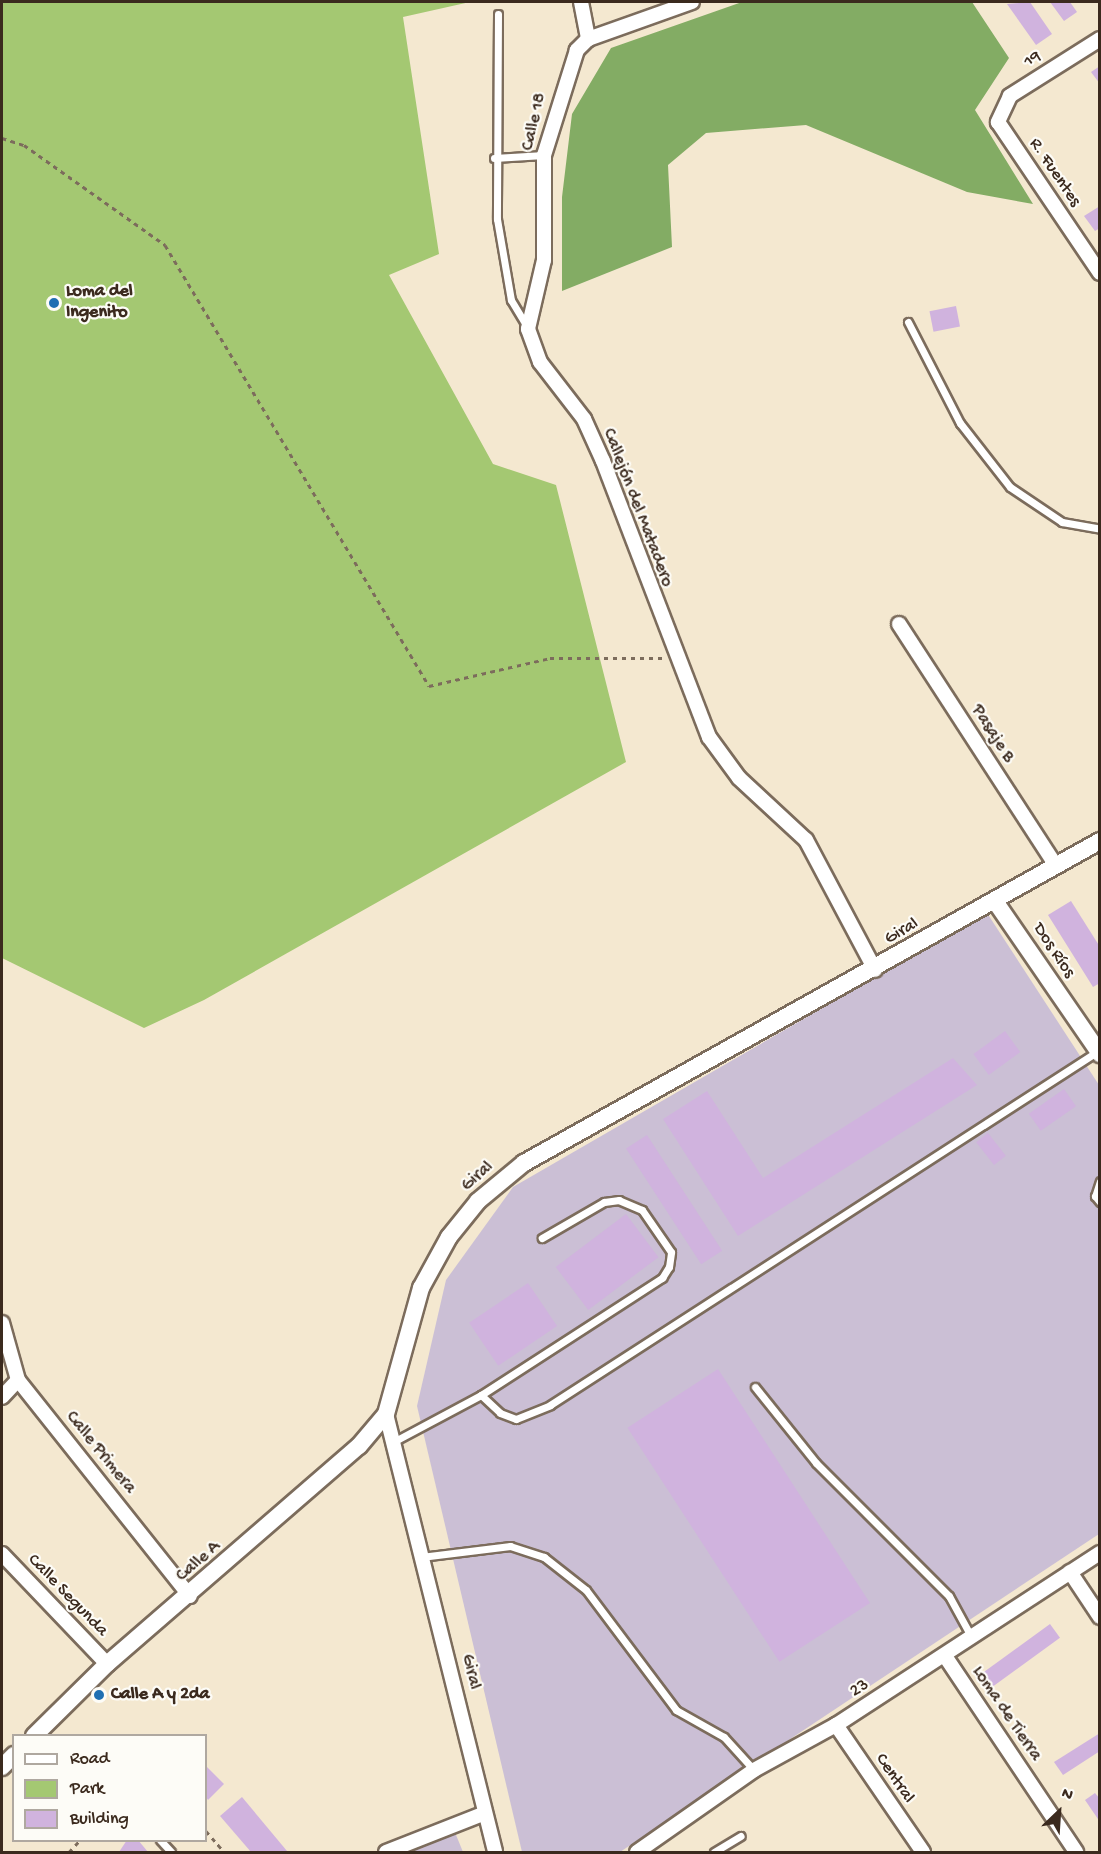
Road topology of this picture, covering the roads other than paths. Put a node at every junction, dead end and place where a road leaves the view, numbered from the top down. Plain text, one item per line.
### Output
1 (581, 2) edge
2 (692, 2) edge
3 (498, 14) dead end
4 (588, 39) junction
5 (1100, 39) edge
6 (998, 122) joint
7 (544, 155) junction
8 (494, 158) junction
9 (1100, 273) edge
10 (908, 322) dead end
11 (528, 329) junction
12 (1100, 529) edge
13 (899, 624) dead end
14 (1100, 841) edge
15 (1055, 864) junction
16 (995, 901) junction
17 (875, 970) junction
18 (1099, 1052) edge
19 (1100, 1181) edge
20 (1100, 1202) edge
21 (542, 1238) dead end
22 (2, 1323) edge
23 (18, 1380) junction
24 (755, 1387) dead end
25 (481, 1395) junction
26 (2, 1397) edge
27 (386, 1414) junction
28 (393, 1442) junction
29 (1100, 1553) edge
30 (2, 1554) edge
31 (421, 1557) junction
32 (1070, 1572) junction
33 (190, 1596) junction
34 (1100, 1617) edge
35 (972, 1638) junction
36 (945, 1656) junction
37 (107, 1664) junction
38 (836, 1725) junction
39 (36, 1734) edge
40 (754, 1770) junction
41 (485, 1813) junction
42 (741, 1836) dead end
43 (386, 1852) edge
44 (495, 1852) edge
45 (637, 1852) edge
46 (714, 1852) edge
47 (923, 1852) edge
48 (1076, 1852) edge

1 - 4 street
2 - 4 street
3 - 8 lane, Callejón del Matadero
4 - 7 street, Calle 18
5 - 6 street, 19
6 - 9 street, R. Fuentes
7 - 8 lane
7 - 11 street, Calle 18
8 - 11 lane, Callejón del Matadero
10 - 12 lane
11 - 17 street, Callejón del Matadero
13 - 15 street, Pasaje B
14 - 15 street, Giral
15 - 16 street, Giral
16 - 17 street, Giral
16 - 18 street, Dos Ríos
17 - 27 street, Giral
18 - 25 lane
19 - 20 lane
21 - 25 lane
22 - 23 street, Calle Primera
23 - 26 street
23 - 33 street, Calle Primera
24 - 35 lane
25 - 28 lane
27 - 28 street, Giral
27 - 33 street, Calle A
28 - 31 street, Giral
29 - 32 street, 23
30 - 37 street, Calle Segunda
31 - 40 lane
31 - 41 street, Giral
32 - 34 street
32 - 35 street, 23
33 - 37 street, Calle A
35 - 36 street, 23
36 - 38 street, 23
36 - 48 street, Loma de Tierra
37 - 39 street, Calle A
38 - 40 street, 23
38 - 47 street, Central
40 - 45 street, 23
41 - 43 street
41 - 44 street, Giral
42 - 46 lane

